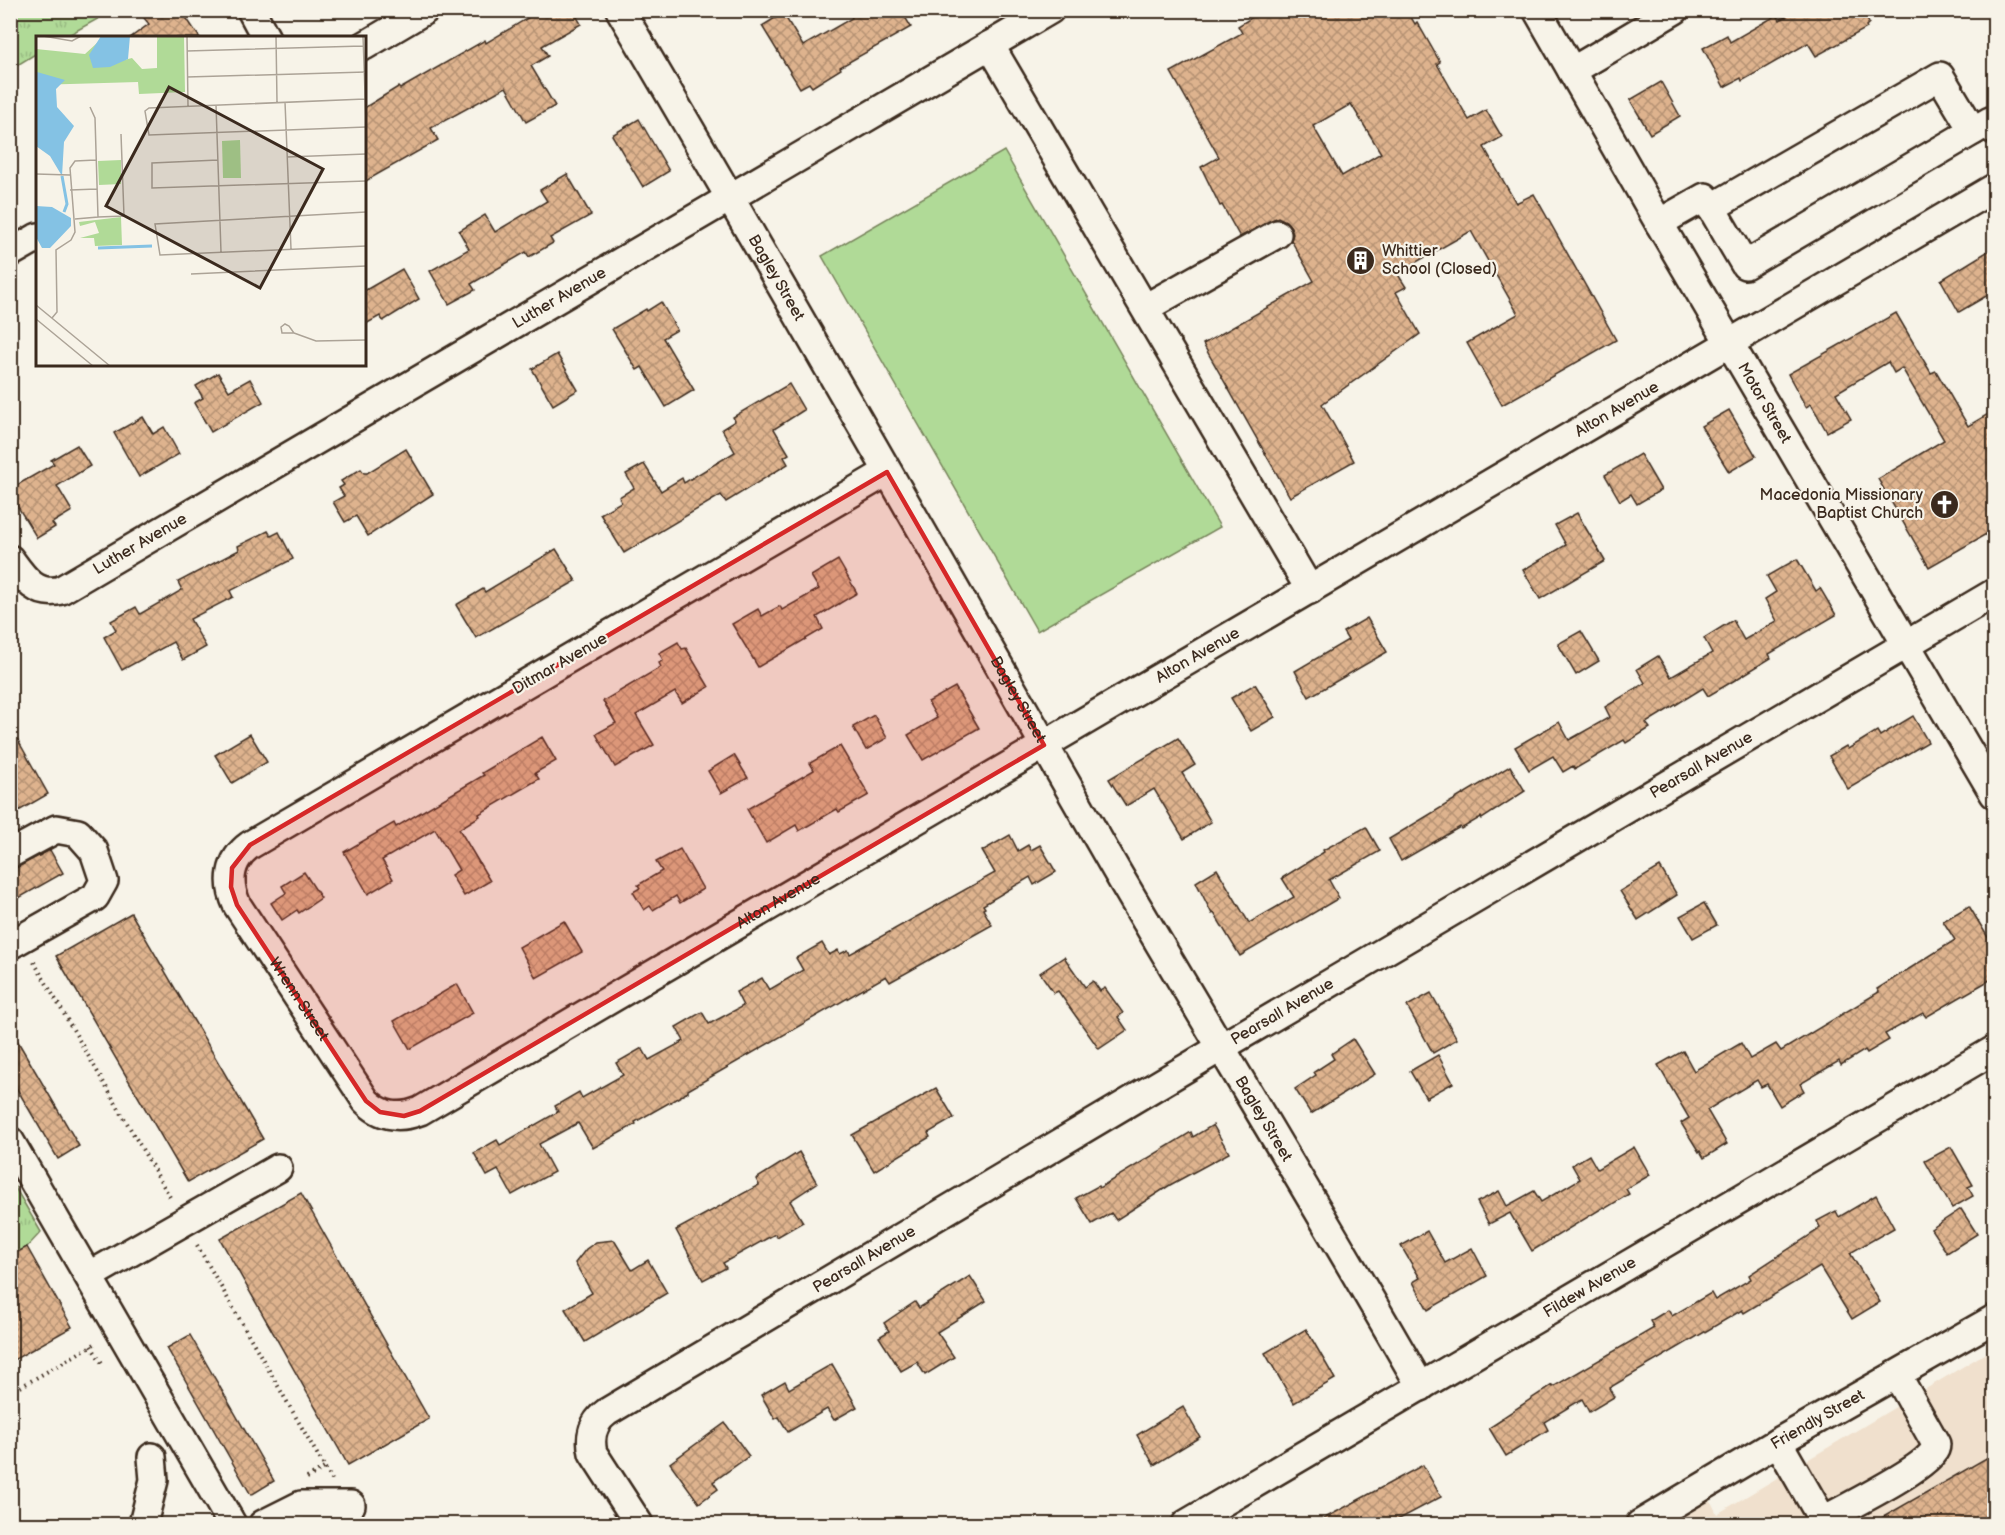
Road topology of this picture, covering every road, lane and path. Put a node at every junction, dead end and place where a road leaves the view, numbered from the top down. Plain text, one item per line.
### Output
1 (251, 10) edge
2 (425, 10) edge
3 (620, 10) edge
4 (1050, 10) edge
5 (1537, 10) edge
6 (1675, 10) edge
7 (265, 36) edge
8 (366, 45) edge
9 (990, 45) junction
10 (1572, 71) junction
11 (1984, 130) edge
12 (1995, 188) edge
13 (731, 197) junction
14 (1711, 208) junction
15 (1659, 223) junction
16 (1277, 234) dead end
17 (36, 238) edge
18 (10, 253) edge
19 (1145, 308) junction
20 (1730, 343) junction
21 (887, 472) junction
22 (10, 559) edge
23 (1310, 590) junction
24 (1995, 593) edge
25 (1907, 644) junction
26 (1044, 745) junction
27 (1995, 794) edge
28 (10, 855) edge
29 (236, 860) joint
30 (10, 945) edge
31 (33, 960) dead end
32 (1220, 1048) junction
33 (1995, 1050) edge
34 (398, 1117) joint
35 (10, 1141) edge
36 (278, 1168) dead end
37 (172, 1201) dead end
38 (196, 1244) dead end
39 (89, 1276) junction
40 (1995, 1319) edge
41 (106, 1338) dead end
42 (91, 1347) junction
43 (104, 1366) dead end
44 (1897, 1375) junction
45 (1421, 1387) junction
46 (10, 1393) edge
47 (1778, 1442) junction
48 (152, 1457) dead end
49 (326, 1467) junction
50 (303, 1480) dead end
51 (333, 1485) dead end
52 (351, 1505) dead end
53 (1824, 1523) edge
54 (143, 1524) edge
55 (232, 1524) edge
56 (263, 1524) edge
57 (639, 1524) edge
58 (1186, 1524) edge
59 (1641, 1524) edge

1 - 7 street
2 - 8 street
3 - 13 street, Bagley Street
4 - 9 street, Luther Avenue
5 - 10 street, Motor Street
6 - 10 street
9 - 13 street, Luther Avenue
9 - 19 street
10 - 15 street, Motor Street
11 - 14 street
11 - 14 street
12 - 20 street, Alton Avenue
13 - 21 street, Bagley Street
13 - 22 street, Luther Avenue
14 - 15 street
15 - 20 street, Motor Street
16 - 19 street
17 - 18 street
19 - 23 street
20 - 23 street, Alton Avenue
20 - 25 street, Motor Street
21 - 26 street, Bagley Street
21 - 29 street, Ditmar Avenue
23 - 26 street, Alton Avenue
24 - 25 street, Pearsall Avenue
25 - 27 street, Motor Street
25 - 32 street, Pearsall Avenue
26 - 32 street, Bagley Street
26 - 34 street, Alton Avenue
28 - 30 street
29 - 34 street, Wrenn Street
31 - 37 path
32 - 45 street, Bagley Street
32 - 57 street, Pearsall Avenue
33 - 45 street, Fildew Avenue
35 - 39 street
36 - 39 street
38 - 49 path
39 - 55 street
40 - 44 street, Friendly Street
41 - 42 path
42 - 43 path
42 - 46 path
44 - 47 street, Friendly Street
44 - 53 street
45 - 58 street, Fildew Avenue
47 - 53 street
47 - 59 street, Friendly Street
48 - 54 street
49 - 50 path
49 - 51 path
52 - 56 street

